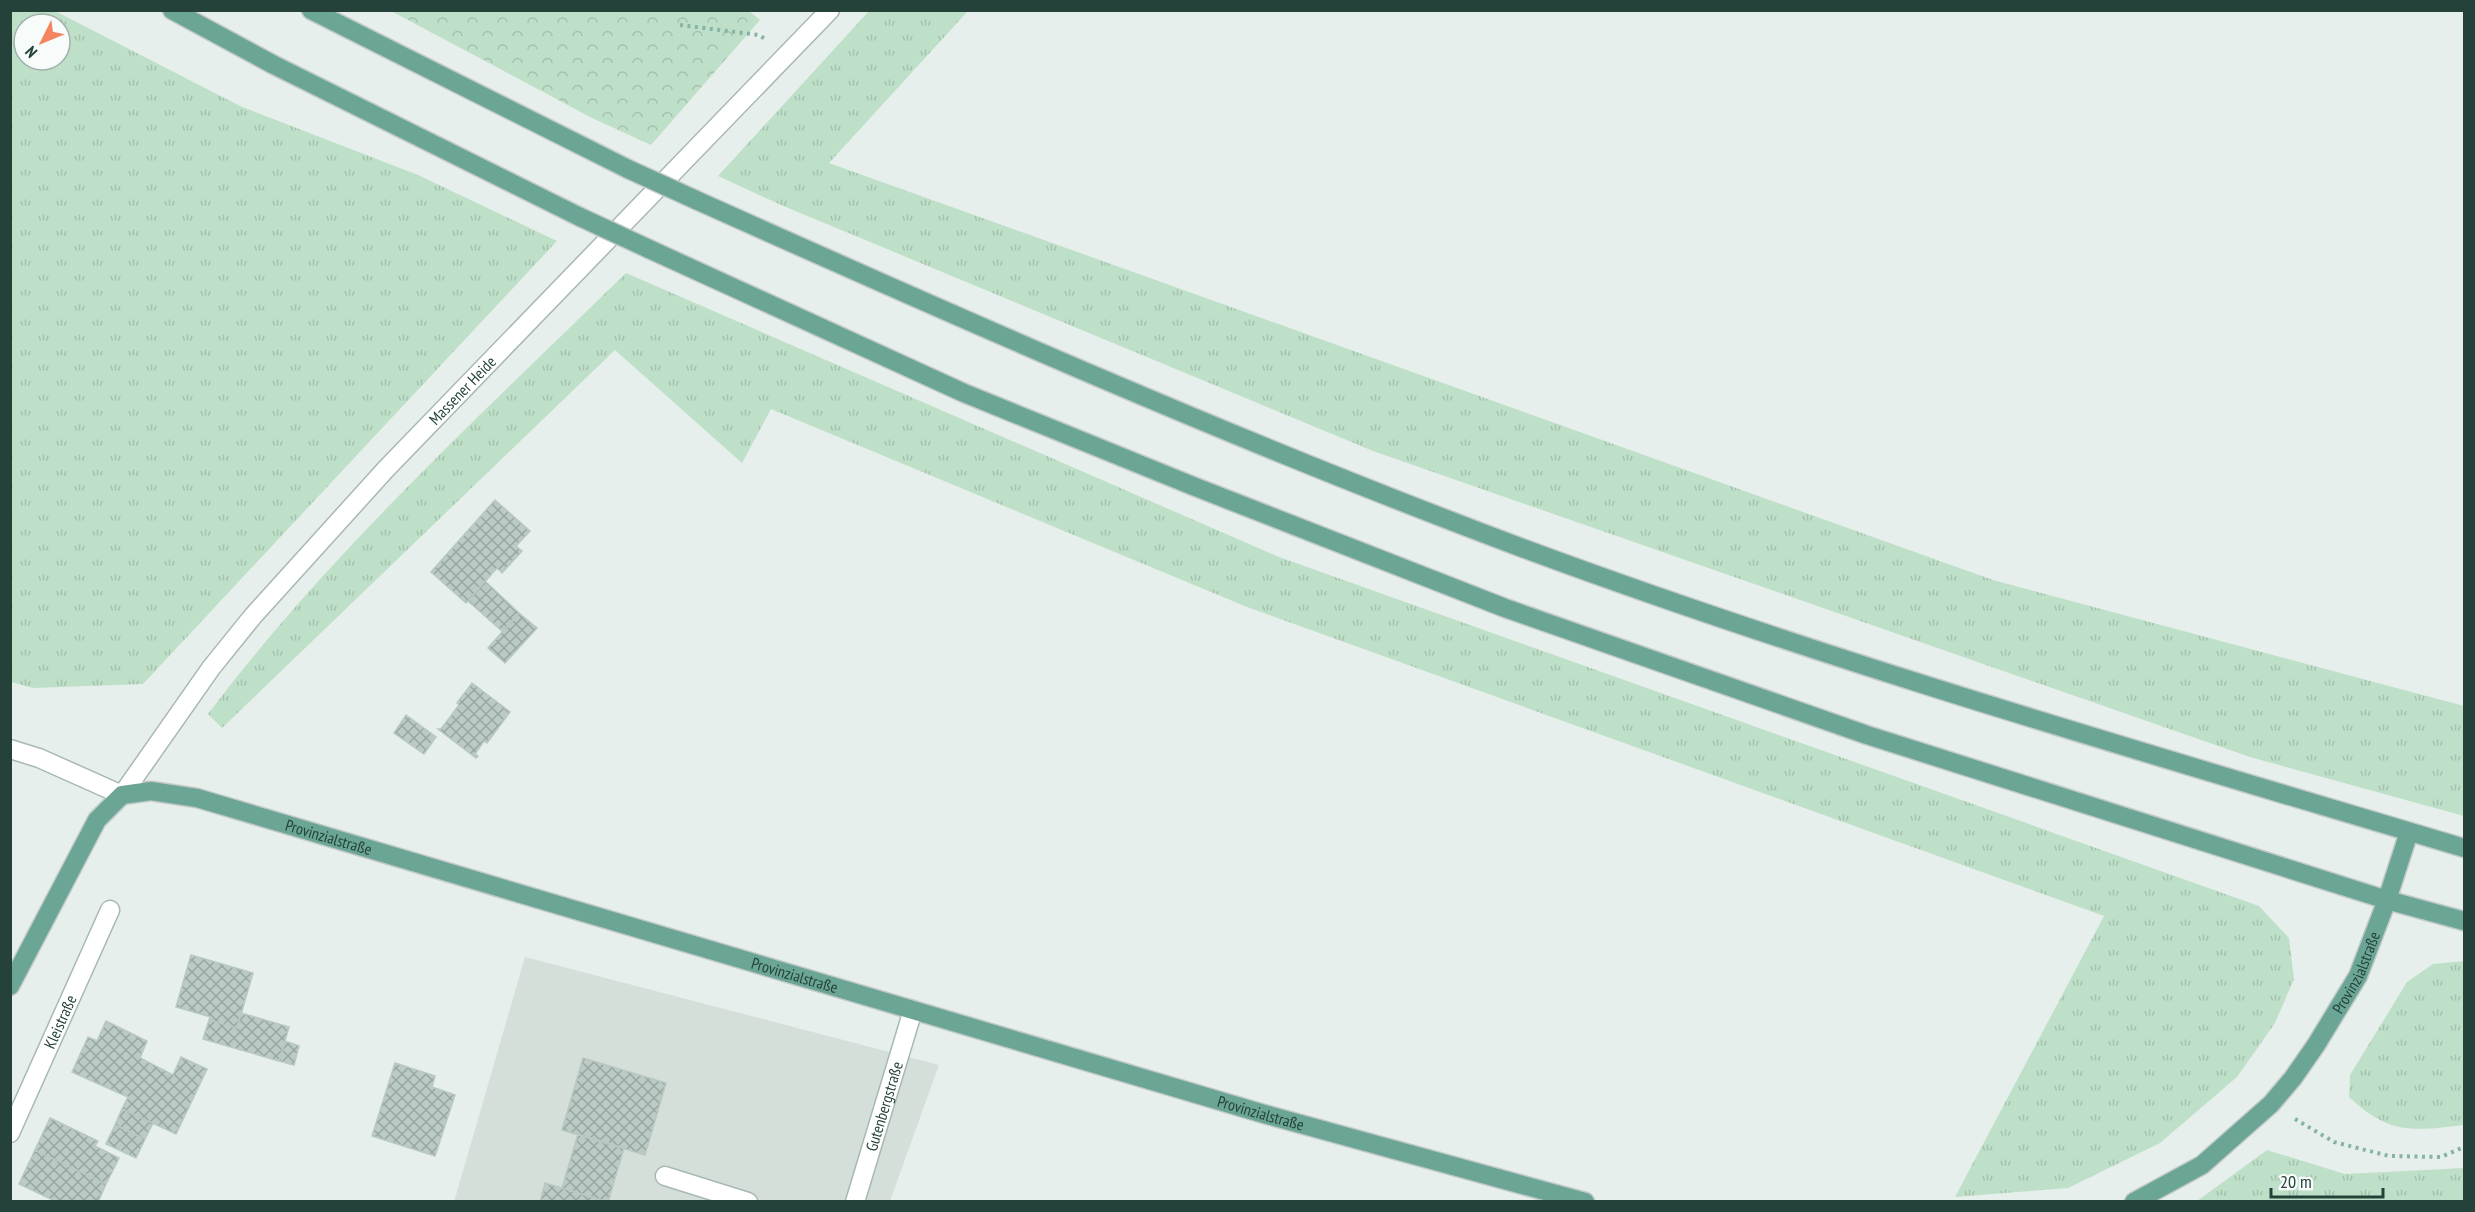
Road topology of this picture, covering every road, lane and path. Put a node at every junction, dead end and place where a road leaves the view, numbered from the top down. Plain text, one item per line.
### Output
1 (172, 10) edge
2 (311, 10) edge
3 (830, 10) edge
4 (680, 25) dead end
5 (759, 35) dead end
6 (10, 749) edge
7 (122, 795) junction
8 (2409, 832) junction
9 (2464, 848) edge
10 (2388, 900) junction
11 (110, 910) dead end
12 (2464, 921) edge
13 (10, 986) edge
14 (913, 1010) junction
15 (2271, 1104) junction
16 (10, 1133) edge
17 (2464, 1147) edge
18 (665, 1176) dead end
19 (748, 1202) edge
20 (855, 1202) edge
21 (1585, 1202) edge
22 (2134, 1202) edge

1 - 10 main road, bridge
2 - 8 main road, bridge
3 - 7 street, Massener Heide
4 - 5 path
6 - 7 street
7 - 13 main road
7 - 14 main road, Provinzialstraße
8 - 9 main road
8 - 10 main road, Provinzialstraße
10 - 12 main road
10 - 15 main road, Provinzialstraße
11 - 16 street, Kleistraße
14 - 20 street, Gutenbergstraße
14 - 21 main road, Provinzialstraße
15 - 17 path
15 - 22 main road, Provinzialstraße
18 - 19 street

